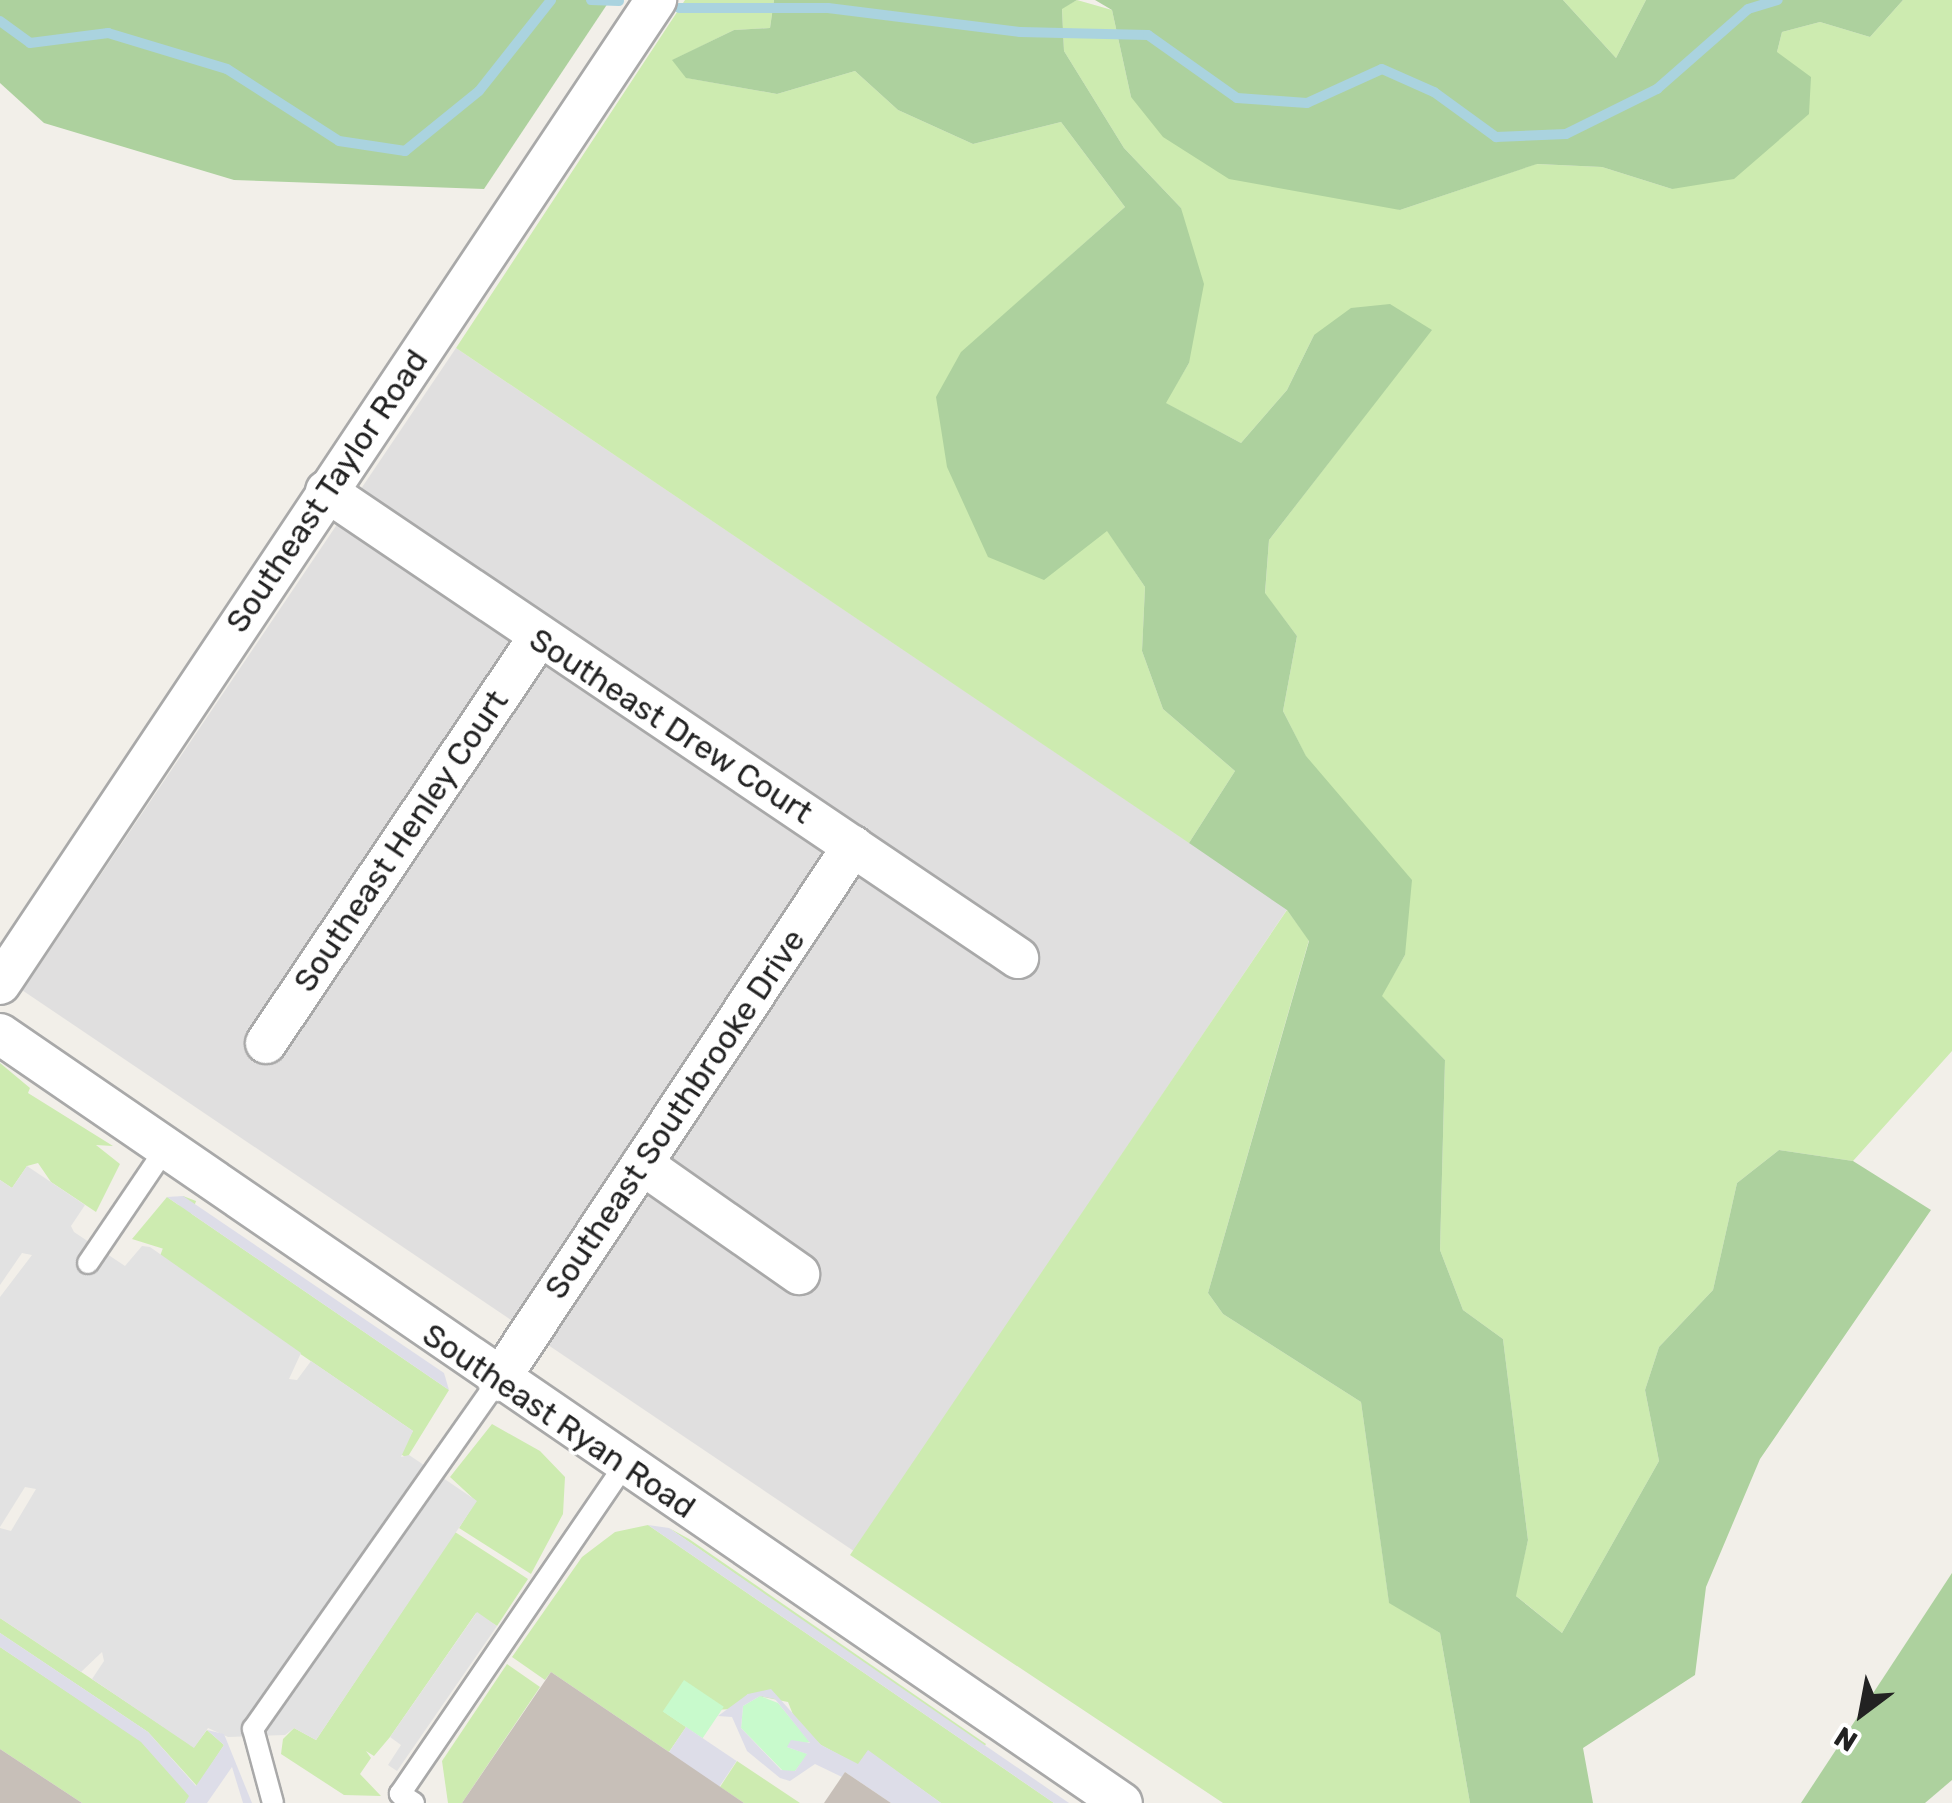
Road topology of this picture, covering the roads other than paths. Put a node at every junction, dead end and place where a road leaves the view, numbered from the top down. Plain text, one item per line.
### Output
1 (656, 0) edge
2 (326, 491) junction
3 (537, 639) junction
4 (853, 846) junction
5 (1018, 958) dead end
6 (0, 984) edge
7 (0, 1034) edge
8 (266, 1042) dead end
9 (166, 1148) junction
10 (642, 1164) junction
11 (88, 1263) dead end
12 (799, 1274) dead end
13 (498, 1380) junction
14 (624, 1466) junction
15 (273, 1803) edge
16 (414, 1803) edge
17 (1122, 1803) edge

1 - 2 street, Southeast Taylor Road
2 - 3 street, Southeast Drew Court
2 - 6 street, Southeast Taylor Road
3 - 4 street, Southeast Drew Court
3 - 8 street, Southeast Henley Court
4 - 5 street, Southeast Drew Court
4 - 10 street, Southeast Southbrooke Drive
7 - 9 street, Southeast Ryan Road
9 - 11 lane
9 - 13 street, Southeast Ryan Road
10 - 12 street
10 - 13 street, Southeast Southbrooke Drive
13 - 14 street, Southeast Ryan Road
13 - 15 lane
14 - 16 lane
14 - 17 street, Southeast Ryan Road

